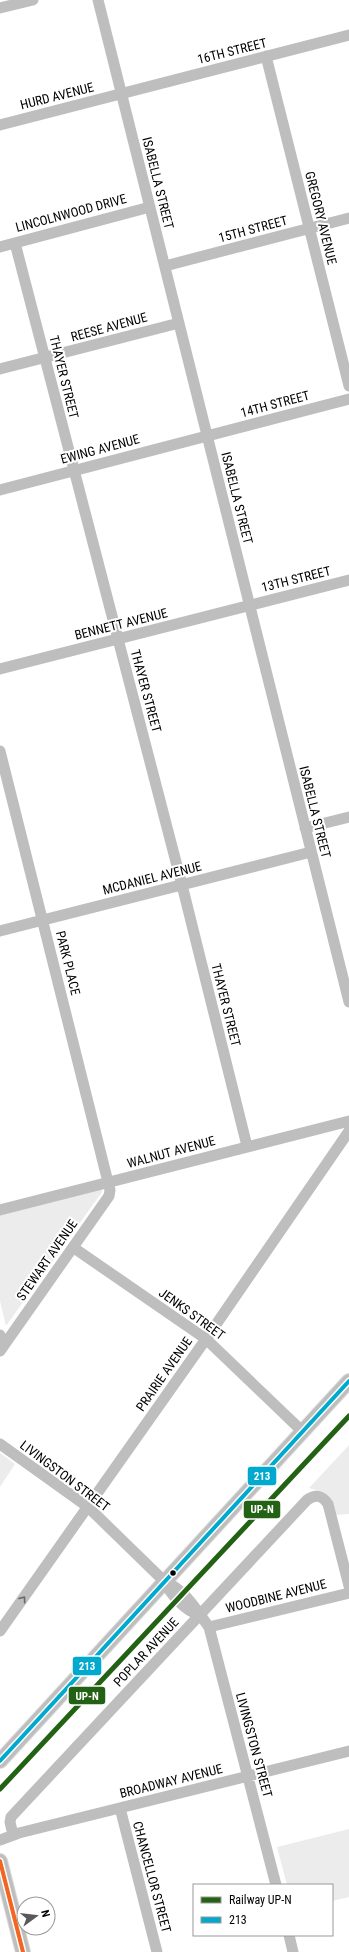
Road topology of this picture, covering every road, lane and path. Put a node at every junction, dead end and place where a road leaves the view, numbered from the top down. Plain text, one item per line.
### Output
1 (33, 0) edge
2 (98, 0) edge
3 (0, 8) edge
4 (349, 35) edge
5 (266, 56) junction
6 (121, 94) junction
7 (0, 125) edge
8 (150, 207) junction
9 (349, 218) edge
10 (309, 228) junction
11 (15, 243) junction
12 (0, 247) edge
13 (165, 266) junction
14 (179, 323) junction
15 (44, 358) junction
16 (0, 369) edge
17 (349, 386) edge
18 (349, 399) edge
19 (207, 436) junction
20 (74, 471) junction
21 (0, 490) edge
22 (349, 580) edge
23 (250, 605) junction
24 (118, 639) junction
25 (0, 669) edge
26 (0, 751) edge
27 (349, 817) edge
28 (305, 828) junction
29 (311, 852) junction
30 (182, 885) junction
31 (43, 920) junction
32 (0, 931) edge
33 (349, 1002) edge
34 (349, 1121) edge
35 (349, 1131) edge
36 (247, 1146) junction
37 (109, 1183) junction
38 (0, 1210) edge
39 (74, 1248) junction
40 (0, 1335) edge
41 (206, 1339) junction
42 (2, 1349) edge
43 (349, 1381) edge
44 (302, 1431) junction
45 (0, 1444) edge
46 (88, 1507) junction
47 (164, 1581) junction
48 (349, 1586) edge
49 (349, 1593) edge
50 (200, 1615) junction
51 (210, 1627) junction
52 (0, 1631) edge
53 (349, 1751) edge
54 (0, 1760) edge
55 (248, 1776) junction
56 (120, 1808) junction
57 (13, 1835) junction
58 (0, 1840) edge
59 (0, 1861) edge
60 (276, 1884) edge
61 (289, 1936) edge
62 (23, 1952) edge
63 (157, 1952) edge
64 (293, 1952) edge

1 - 3 street
2 - 6 street, ISABELLA STREET
4 - 5 street, 16TH STREET
5 - 6 street, 16TH STREET
5 - 10 street, GREGORY AVENUE
6 - 7 street, HURD AVENUE
6 - 8 street, ISABELLA STREET
8 - 11 street, LINCOLNWOOD DRIVE
8 - 13 street, ISABELLA STREET
9 - 10 street, 15TH STREET
10 - 13 street, 15TH STREET
10 - 17 street, GREGORY AVENUE
11 - 12 street, LINCOLNWOOD DRIVE
11 - 15 street, THAYER STREET
13 - 14 street, ISABELLA STREET
14 - 15 street, REESE AVENUE
14 - 19 street, ISABELLA STREET
15 - 16 street, REESE AVENUE
15 - 20 street, THAYER STREET
18 - 19 street, 14TH STREET
19 - 20 street, EWING AVENUE
19 - 23 street, ISABELLA STREET
20 - 21 street, EWING AVENUE
20 - 24 street, THAYER STREET
22 - 23 street, 13TH STREET
23 - 24 street, BENNETT AVENUE
23 - 28 street, ISABELLA STREET
24 - 25 street, BENNETT AVENUE
24 - 30 street, THAYER STREET
26 - 31 street, PARK PLACE
27 - 28 street
28 - 29 street, ISABELLA STREET
29 - 30 street, MCDANIEL AVENUE
29 - 33 street, ISABELLA STREET
30 - 31 street, MCDANIEL AVENUE
30 - 36 street, THAYER STREET
31 - 32 street, MCDANIEL AVENUE
31 - 37 street, PARK PLACE
34 - 36 street, WALNUT AVENUE
35 - 41 street, PRAIRIE AVENUE
36 - 37 street, WALNUT AVENUE
37 - 38 street, WALNUT AVENUE
37 - 39 street, STEWART AVENUE
39 - 41 street, JENKS STREET
39 - 42 street, STEWART AVENUE
40 - 42 street
41 - 44 street, JENKS STREET
41 - 46 street, PRAIRIE AVENUE
43 - 44 main road
44 - 47 main road
45 - 46 street, LIVINGSTON STREET
46 - 47 street, LIVINGSTON STREET
52 -> 46 street, PRAIRIE AVENUE
47 - 50 street, LIVINGSTON STREET
47 - 54 main road
48 - 50 street, POPLAR AVENUE
49 - 51 street, WOODBINE AVENUE
50 - 51 street, LIVINGSTON STREET
50 - 57 street, POPLAR AVENUE
51 - 55 street, LIVINGSTON STREET
53 - 55 street, BROADWAY AVENUE
55 - 56 street, BROADWAY AVENUE
55 - 60 street, LIVINGSTON STREET
56 - 57 street, BROADWAY AVENUE
56 - 63 street, CHANCELLOR STREET
57 - 58 street, BROADWAY AVENUE
59 - 62 main road
61 - 64 street

